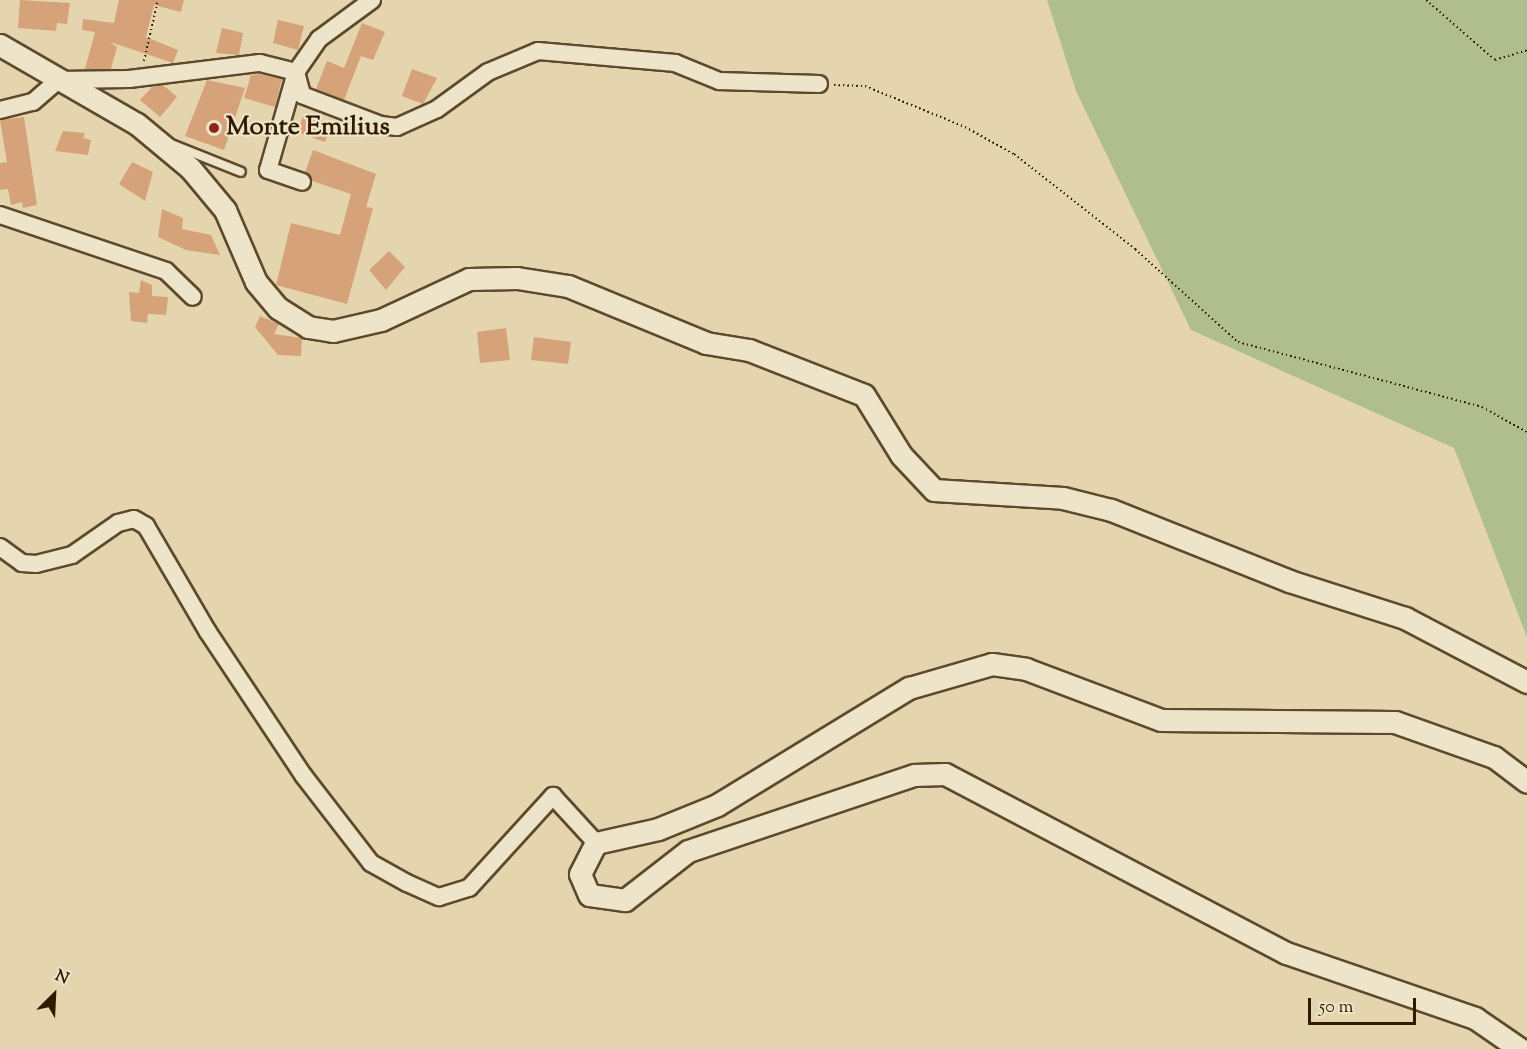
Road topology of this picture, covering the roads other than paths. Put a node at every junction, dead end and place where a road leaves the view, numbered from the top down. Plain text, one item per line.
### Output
1 (372, 0) edge
2 (0, 45) edge
3 (296, 72) junction
4 (58, 80) junction
5 (819, 84) road end
6 (0, 110) edge
7 (162, 143) junction
8 (242, 172) dead end
9 (302, 182) dead end
10 (2, 221) edge
11 (193, 297) dead end
12 (0, 547) edge
13 (1527, 682) edge
14 (1527, 782) edge
15 (596, 843) junction
16 (1520, 1049) edge

1 - 3 street
2 - 4 street
3 - 4 street
3 - 5 street
3 - 9 street
4 - 6 street
4 - 7 street
7 - 8 lane
7 - 13 street
10 - 11 street
12 - 15 street
14 - 15 street
15 - 16 street

